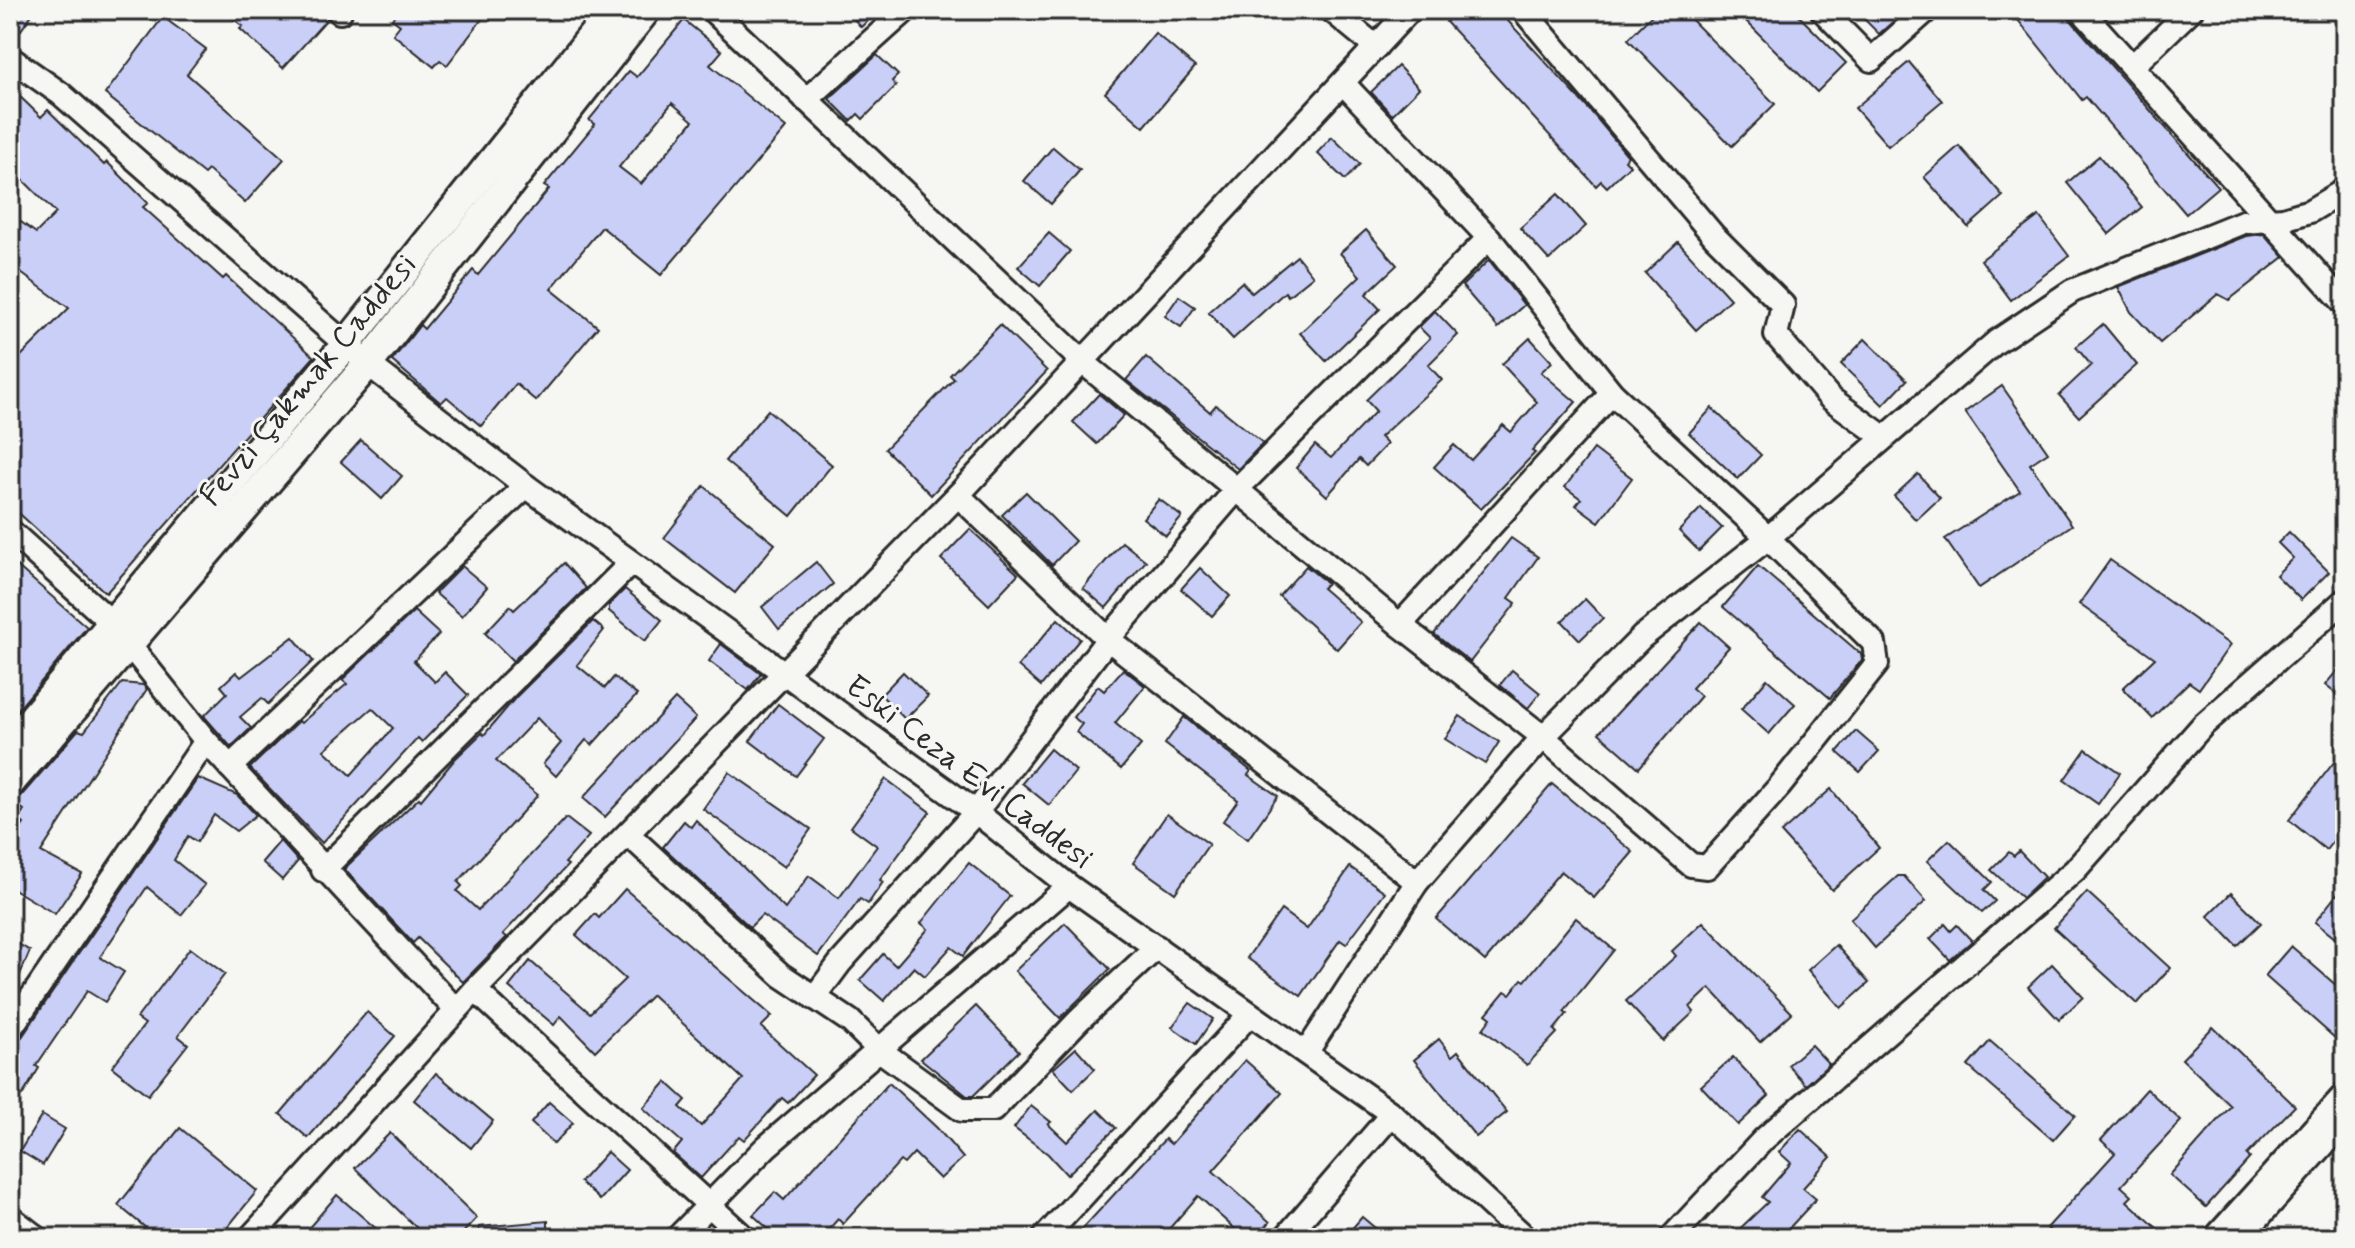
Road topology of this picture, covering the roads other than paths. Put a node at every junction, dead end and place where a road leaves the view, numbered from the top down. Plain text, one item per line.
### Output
1 (613, 10) edge
2 (646, 10) edge
3 (712, 10) edge
4 (906, 10) edge
5 (1331, 10) edge
6 (1410, 10) edge
7 (1523, 10) edge
8 (1822, 10) edge
9 (1927, 10) edge
10 (2081, 10) edge
11 (2098, 10) edge
12 (2191, 10) edge
13 (10, 40) edge
14 (1376, 47) junction
15 (10, 58) edge
16 (2141, 58) junction
17 (1343, 83) junction
18 (61, 94) junction
19 (806, 100) junction
20 (2345, 190) edge
21 (2274, 219) junction
22 (1489, 238) junction
23 (2345, 284) edge
24 (2345, 304) edge
25 (345, 346) junction
26 (1084, 363) junction
27 (368, 364) junction
28 (1612, 393) junction
29 (1882, 436) junction
30 (526, 486) junction
31 (1237, 489) junction
32 (958, 495) junction
33 (10, 531) edge
34 (1768, 538) junction
35 (631, 563) junction
36 (2345, 600) edge
37 (1400, 625) junction
38 (120, 632) junction
39 (1108, 639) junction
40 (783, 672) junction
41 (1543, 737) junction
42 (206, 741) junction
43 (10, 745) edge
44 (230, 767) junction
45 (10, 783) edge
46 (976, 812) junction
47 (629, 835) junction
48 (323, 870) junction
49 (1417, 882) junction
50 (1069, 886) junction
51 (1157, 947) junction
52 (475, 990) junction
53 (814, 998) junction
54 (456, 1010) junction
55 (1249, 1015) junction
56 (10, 1029) edge
57 (878, 1049) junction
58 (1306, 1053) junction
59 (2345, 1094) edge
60 (1392, 1114) junction
61 (2345, 1121) edge
62 (710, 1204) junction
63 (10, 1217) edge
64 (37, 1238) edge
65 (250, 1238) edge
66 (677, 1238) edge
67 (745, 1238) edge
68 (1044, 1238) edge
69 (1285, 1238) edge
70 (1526, 1238) edge
71 (1671, 1238) edge
72 (2215, 1238) edge
73 (2240, 1238) edge

1 - 25 main road
2 - 27 main road, Fevzi Çakmak Caddesi
3 - 19 street
4 - 19 street
5 - 14 street
6 - 14 street
7 - 29 street
8 - 9 street
10 - 21 street
11 - 16 street
12 - 16 street
13 - 18 street
14 - 17 street
15 - 18 street
16 - 21 street
17 - 22 street
17 - 26 street
18 - 25 street
19 - 26 street
20 - 21 street
21 - 23 street
21 - 24 street
21 - 29 street
22 - 28 street
22 - 31 street
25 - 27 street, Eski Ceza Evi Caddesi
25 - 38 main road
26 - 31 street
26 - 32 street
27 - 30 street, Eski Ceza Evi Caddesi
27 - 38 main road, Fevzi Çakmak Caddesi
28 - 34 street
28 - 37 street
29 - 34 street
30 - 35 street, Eski Ceza Evi Caddesi
30 - 44 street
31 - 37 street
31 - 39 street
32 - 39 street
32 - 40 street
33 - 38 street
34 - 41 street
34 - 41 street
35 - 40 street, Eski Ceza Evi Caddesi
35 - 48 street
36 - 71 street
37 - 41 street
38 - 42 street
38 - 43 main road
38 - 45 main road, Fevzi Çakmak Caddesi
39 - 46 street
39 - 49 street
40 - 46 street, Eski Ceza Evi Caddesi
40 - 47 street
41 - 49 street
42 - 44 street
42 - 56 street
44 - 48 street
46 - 50 street, Eski Ceza Evi Caddesi
46 - 53 street
47 - 52 street
47 - 53 street
48 - 54 street
49 - 58 street
50 - 51 street, Eski Ceza Evi Caddesi
50 - 57 street
51 - 55 street, Eski Ceza Evi Caddesi
51 - 57 street
52 - 54 street
52 - 62 street
53 - 57 street
54 - 65 street
55 - 58 street, Eski Ceza Evi Caddesi
55 - 68 street
57 - 62 street
58 - 60 street, Eski Ceza Evi Caddesi
59 - 72 street
60 - 69 street
60 - 70 street, Eski Ceza Evi Caddesi
61 - 73 street
62 - 66 street
62 - 67 street
63 - 64 street

